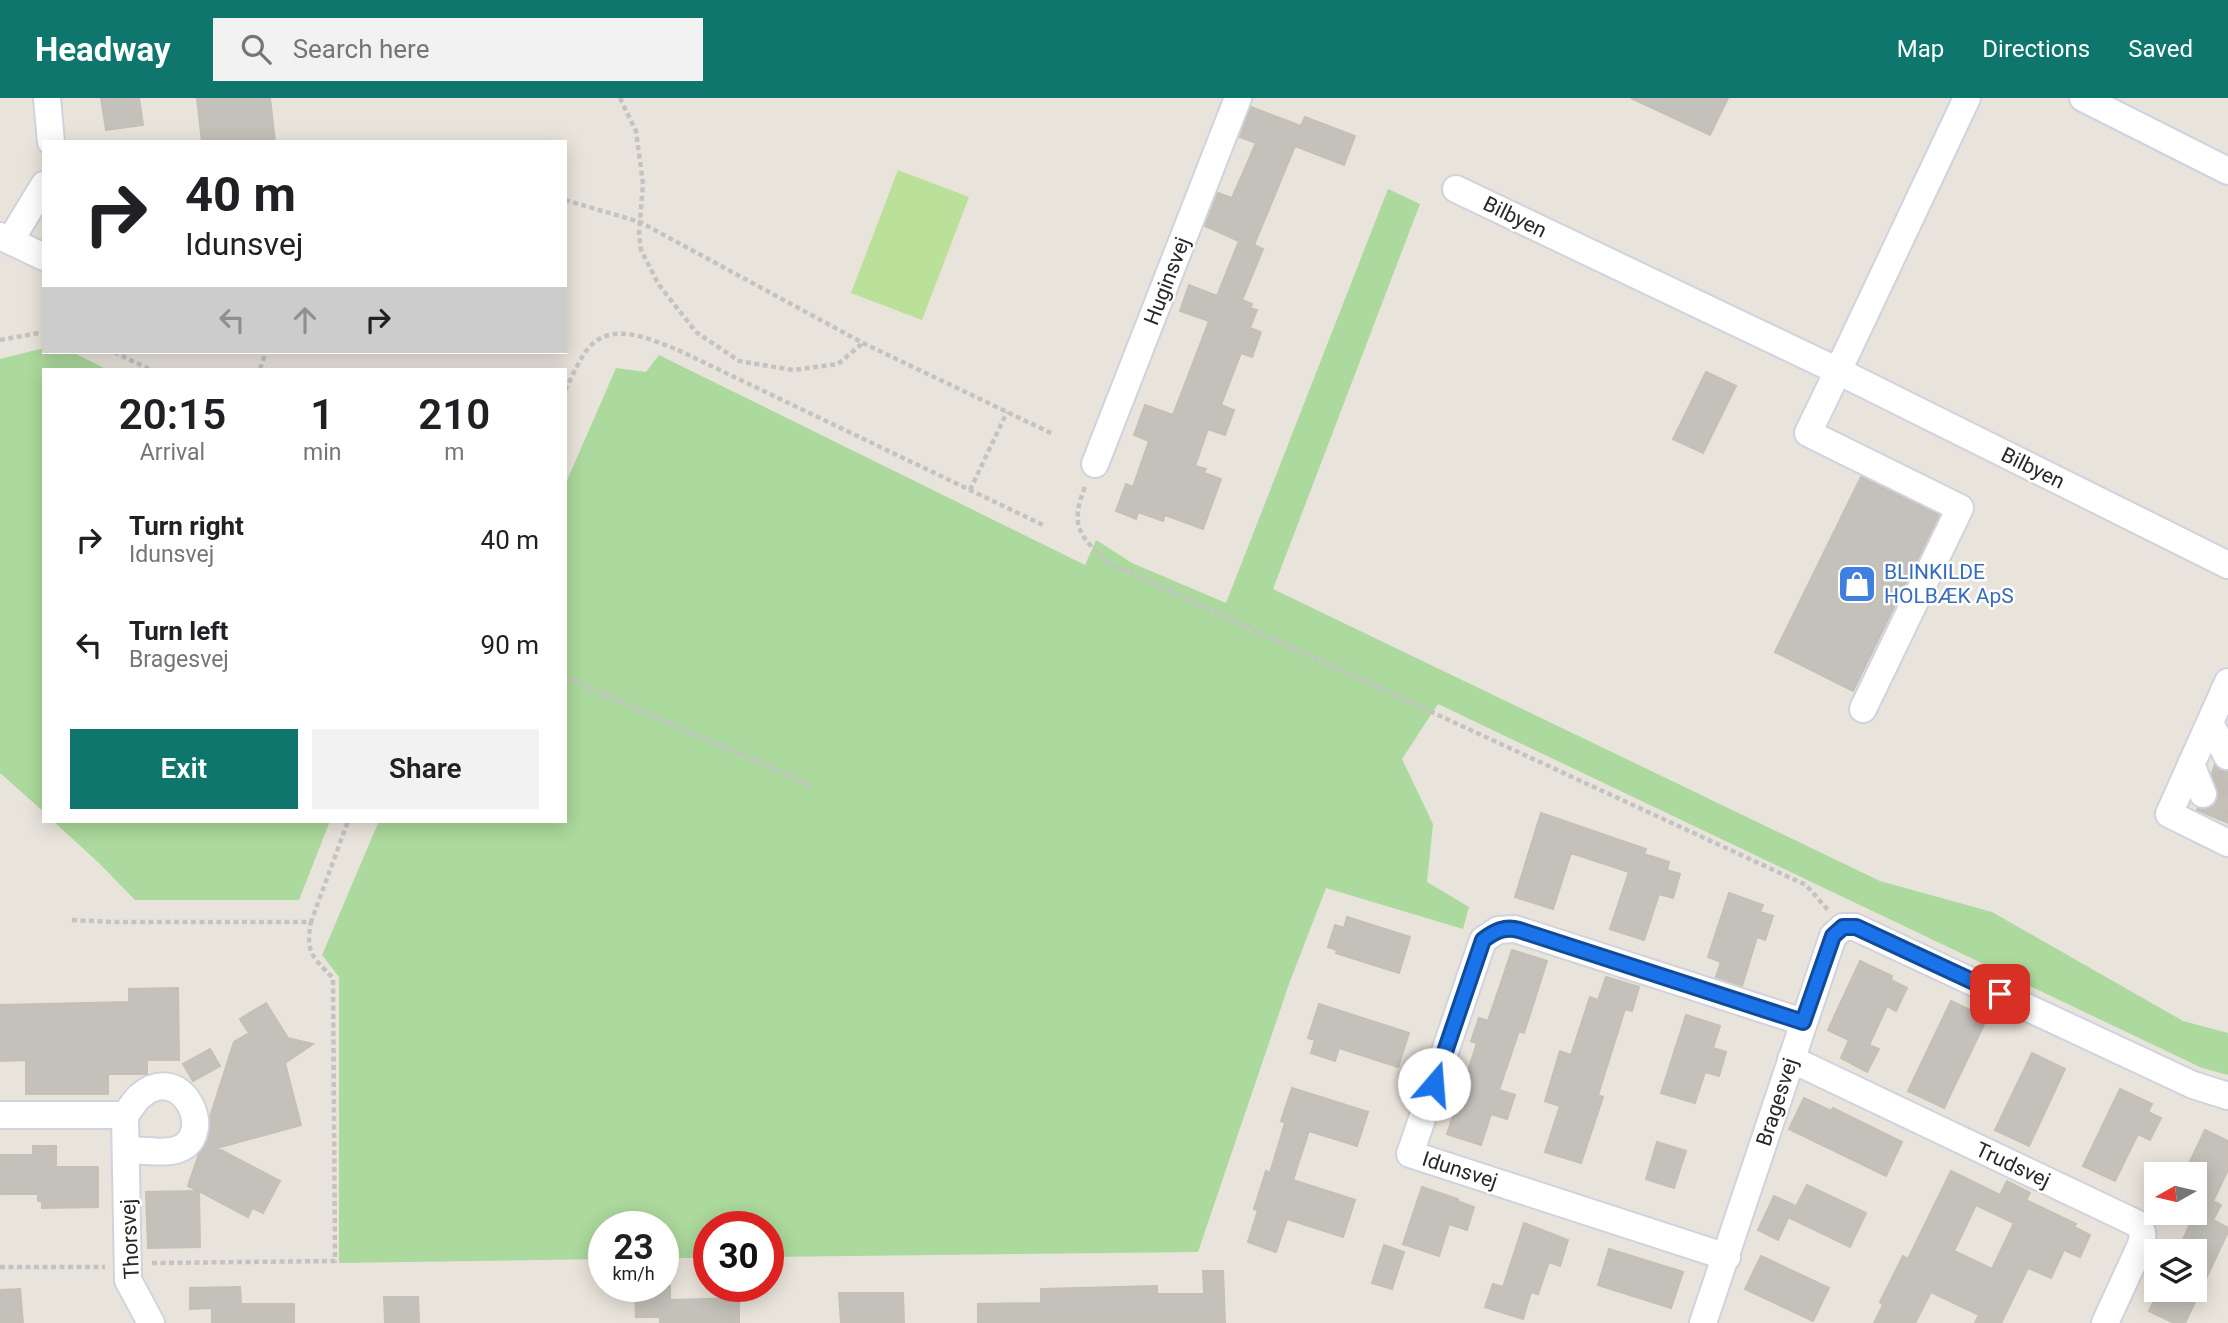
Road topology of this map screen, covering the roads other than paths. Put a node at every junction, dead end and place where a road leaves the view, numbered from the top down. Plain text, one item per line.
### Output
1 (47, 98) edge
2 (1238, 98) edge
3 (1967, 98) edge
4 (2084, 98) edge
5 (51, 140) edge
6 (2228, 171) edge
7 (42, 188) edge
8 (1456, 189) dead end
9 (5, 238) edge
10 (42, 256) edge
11 (1838, 372) junction
12 (1095, 464) road end
13 (2228, 565) edge
14 (2228, 682) edge
15 (1863, 709) dead end
16 (2208, 757) edge
17 (2222, 834) edge
18 (1803, 1022) junction
19 (1791, 1059) junction
20 (2228, 1096) edge
21 (0, 1115) edge
22 (125, 1115) junction
23 (127, 1150) junction
24 (1727, 1257) junction
25 (151, 1323) edge
26 (1703, 1323) edge
27 (2105, 1323) edge

1 - 5 street
2 - 12 street, Huginsvej
3 - 11 street
4 - 6 street
7 - 9 street
8 - 11 street, Bilbyen
9 - 10 street
11 - 13 street, Bilbyen
11 - 15 street
14 - 16 street
16 - 17 street
18 - 19 street, Bragesvej
18 - 20 street, Bragesvej
18 - 24 street, Idunsvej
19 - 24 street, Bragesvej
19 - 27 street, Trudsvej
21 - 22 street
22 - 23 street, Thorsvej
22 - 23 street
23 - 25 street, Thorsvej
24 - 26 street, Bragesvej

